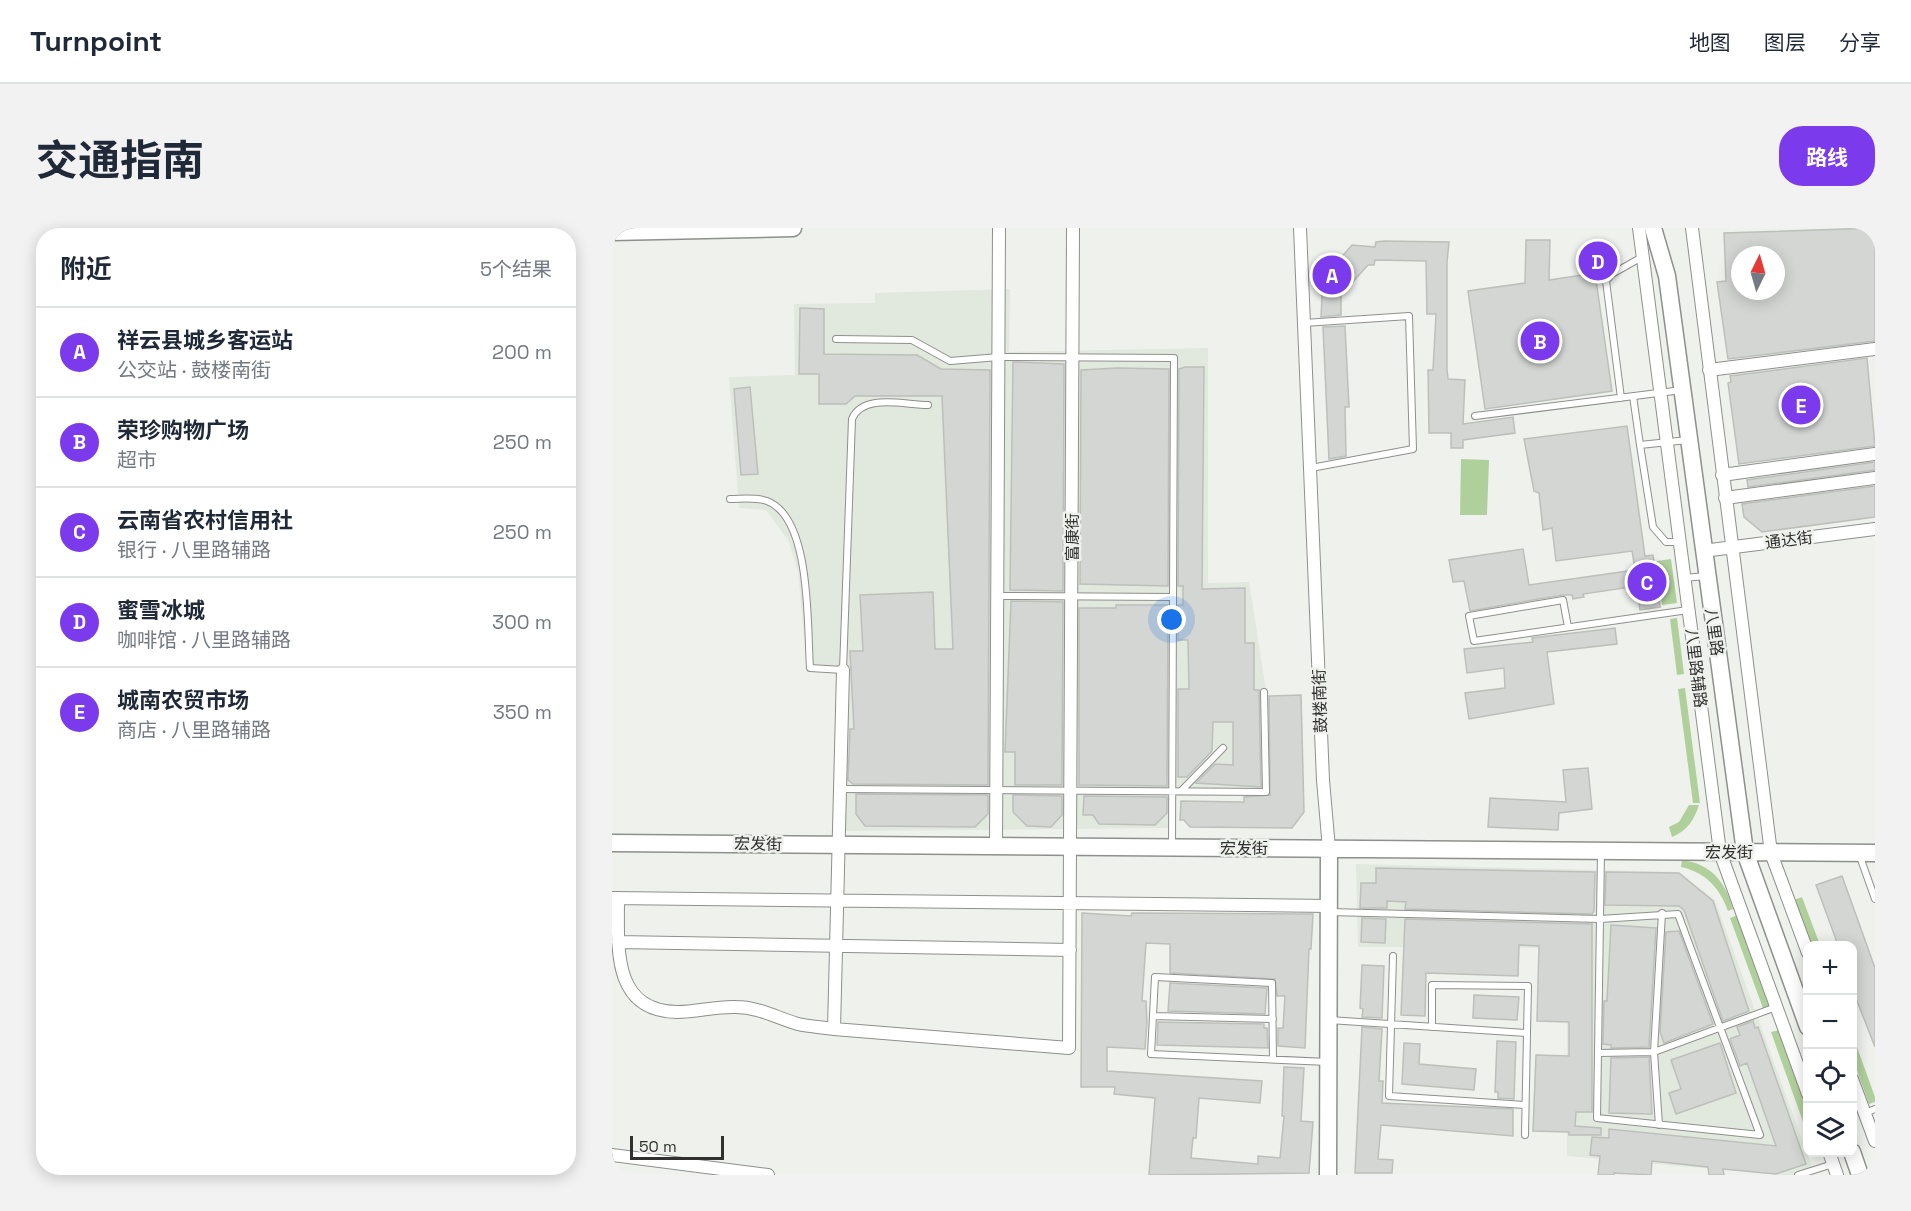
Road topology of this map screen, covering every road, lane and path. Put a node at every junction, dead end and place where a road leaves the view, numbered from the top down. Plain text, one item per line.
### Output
1 (793, 228) edge
2 (999, 228) edge
3 (1073, 228) edge
4 (1300, 228) edge
5 (1639, 228) edge
6 (1653, 228) edge
7 (1692, 228) edge
8 (612, 232) edge
9 (1643, 257) junction
10 (1304, 323) junction
11 (836, 339) dead end
12 (1875, 349) edge
13 (999, 357) junction
14 (1072, 357) junction
15 (1709, 370) junction
16 (1682, 390) junction
17 (1660, 393) junction
18 (1634, 396) junction
19 (1621, 398) junction
20 (928, 405) dead end
21 (1475, 416) dead end
22 (1689, 440) junction
23 (1667, 442) junction
24 (1640, 445) junction
25 (1875, 454) edge
26 (1311, 468) junction
27 (1722, 475) junction
28 (1875, 478) edge
29 (1725, 498) junction
30 (730, 499) dead end
31 (1875, 529) edge
32 (1680, 542) junction
33 (1731, 548) junction
34 (1703, 551) junction
35 (1707, 576) junction
36 (1684, 578) junction
37 (998, 596) junction
38 (1071, 596) junction
39 (1173, 597) junction
40 (1688, 610) junction
41 (1568, 627) junction
42 (843, 670) junction
43 (1264, 692) dead end
44 (1222, 748) dead end
45 (840, 789) junction
46 (997, 790) junction
47 (1070, 790) junction
48 (1172, 791) junction
49 (1181, 791) junction
50 (612, 843) edge
51 (839, 845) junction
52 (996, 846) junction
53 (1070, 847) junction
54 (1172, 848) junction
55 (1329, 849) junction
56 (1600, 851) junction
57 (1720, 852) junction
58 (1745, 852) junction
59 (1771, 853) junction
60 (1867, 853) edge
61 (615, 898) edge
62 (1875, 899) edge
63 (837, 900) junction
64 (1070, 903) junction
65 (1329, 909) junction
66 (1662, 913) junction
67 (1600, 919) junction
68 (1804, 941) edge
69 (618, 942) junction
70 (836, 946) junction
71 (1070, 950) junction
72 (1393, 956) dead end
73 (1776, 1007) junction
74 (1803, 1013) edge
75 (1153, 1016) junction
76 (1273, 1019) junction
77 (1329, 1020) junction
78 (1391, 1024) junction
79 (1432, 1027) junction
80 (1720, 1028) junction
81 (834, 1029) junction
82 (1527, 1034) junction
83 (1654, 1052) junction
84 (1598, 1053) junction
85 (1273, 1059) junction
86 (1328, 1062) junction
87 (1803, 1080) edge
88 (1857, 1091) edge
89 (1525, 1105) junction
90 (1870, 1111) edge
91 (1659, 1125) junction
92 (1525, 1135) dead end
93 (1875, 1141) edge
94 (612, 1155) edge
95 (1854, 1157) edge
96 (1833, 1164) edge
97 (768, 1175) edge
98 (1328, 1175) edge
99 (1798, 1175) edge
100 (1860, 1175) edge

1 - 8 street
2 - 13 street
3 - 14 street, 富康街
4 - 10 street, 鼓楼南街
5 - 9 street, 八里路辅路
6 - 16 street, 八里路
7 - 15 street
9 - 17 street, 八里路辅路
9 - 19 lane
10 - 26 street, 鼓楼南街
10 - 26 lane
11 - 13 lane
12 - 15 street
13 - 14 lane
13 - 37 street
14 - 38 street, 富康街
14 - 39 lane
15 - 27 street
16 - 17 lane
16 - 22 street, 八里路
17 - 18 lane
17 - 23 street, 八里路辅路
18 - 19 lane
18 - 24 lane
19 - 21 lane
20 - 42 lane
22 - 23 lane
22 - 34 street, 八里路
23 - 24 lane
23 - 32 street, 八里路辅路
24 - 32 lane
25 - 27 street
26 - 55 street, 鼓楼南街
27 - 29 street
28 - 29 street
29 - 33 street
30 - 42 lane
31 - 33 street, 通达街
32 - 36 street, 八里路辅路
33 - 34 street, 通达街
33 - 59 street
34 - 35 street, 八里路
35 - 36 lane
35 - 58 street, 八里路
36 - 40 street, 八里路辅路
37 - 38 lane
37 - 46 street
38 - 39 lane
38 - 47 street, 富康街
39 - 48 lane
40 - 41 lane
40 - 57 street, 八里路辅路
41 - 41 lane
42 - 45 street
43 - 49 lane
44 - 49 lane
45 - 46 lane
45 - 51 street
46 - 47 lane
46 - 52 street
47 - 48 lane
47 - 53 street, 富康街
48 - 49 lane
48 - 54 lane
50 - 51 street, 宏发街
51 - 52 street, 宏发街
51 - 63 street
52 - 53 street, 宏发街
53 - 54 street, 宏发街
53 - 64 street, 富康街
54 - 55 street, 宏发街
55 - 56 street, 宏发街
55 - 65 street, 鼓楼南街
56 - 57 street, 宏发街
56 - 67 lane
57 - 58 street, 宏发街
57 - 73 street, 八里路辅路
58 - 59 street, 宏发街
58 - 74 street, 八里路
59 - 60 street, 宏发街
59 - 68 street
60 - 62 lane
61 - 63 street
61 - 69 street
63 - 64 street
63 - 70 street
64 - 65 street
64 - 71 street, 富康街
65 - 67 lane
65 - 77 street, 鼓楼南街
66 - 67 lane
66 - 80 lane
66 - 83 lane
67 - 84 lane
69 - 70 street
69 - 81 street
70 - 71 street
70 - 81 street
71 - 81 street, 富康街
72 - 78 lane
73 - 80 lane
73 - 87 street, 八里路辅路
75 - 76 lane
75 - 76 lane
75 - 85 lane
76 - 85 lane
77 - 78 lane
77 - 86 street, 鼓楼南街
78 - 79 lane
78 - 89 lane
79 - 82 lane
79 - 82 lane
80 - 83 lane
80 - 91 lane
82 - 89 lane
83 - 84 lane
83 - 91 lane
84 - 91 lane
85 - 86 lane
86 - 98 street, 鼓楼南街
88 - 90 street
89 - 92 lane
90 - 93 street
94 - 97 street
95 - 100 street
96 - 99 lane

